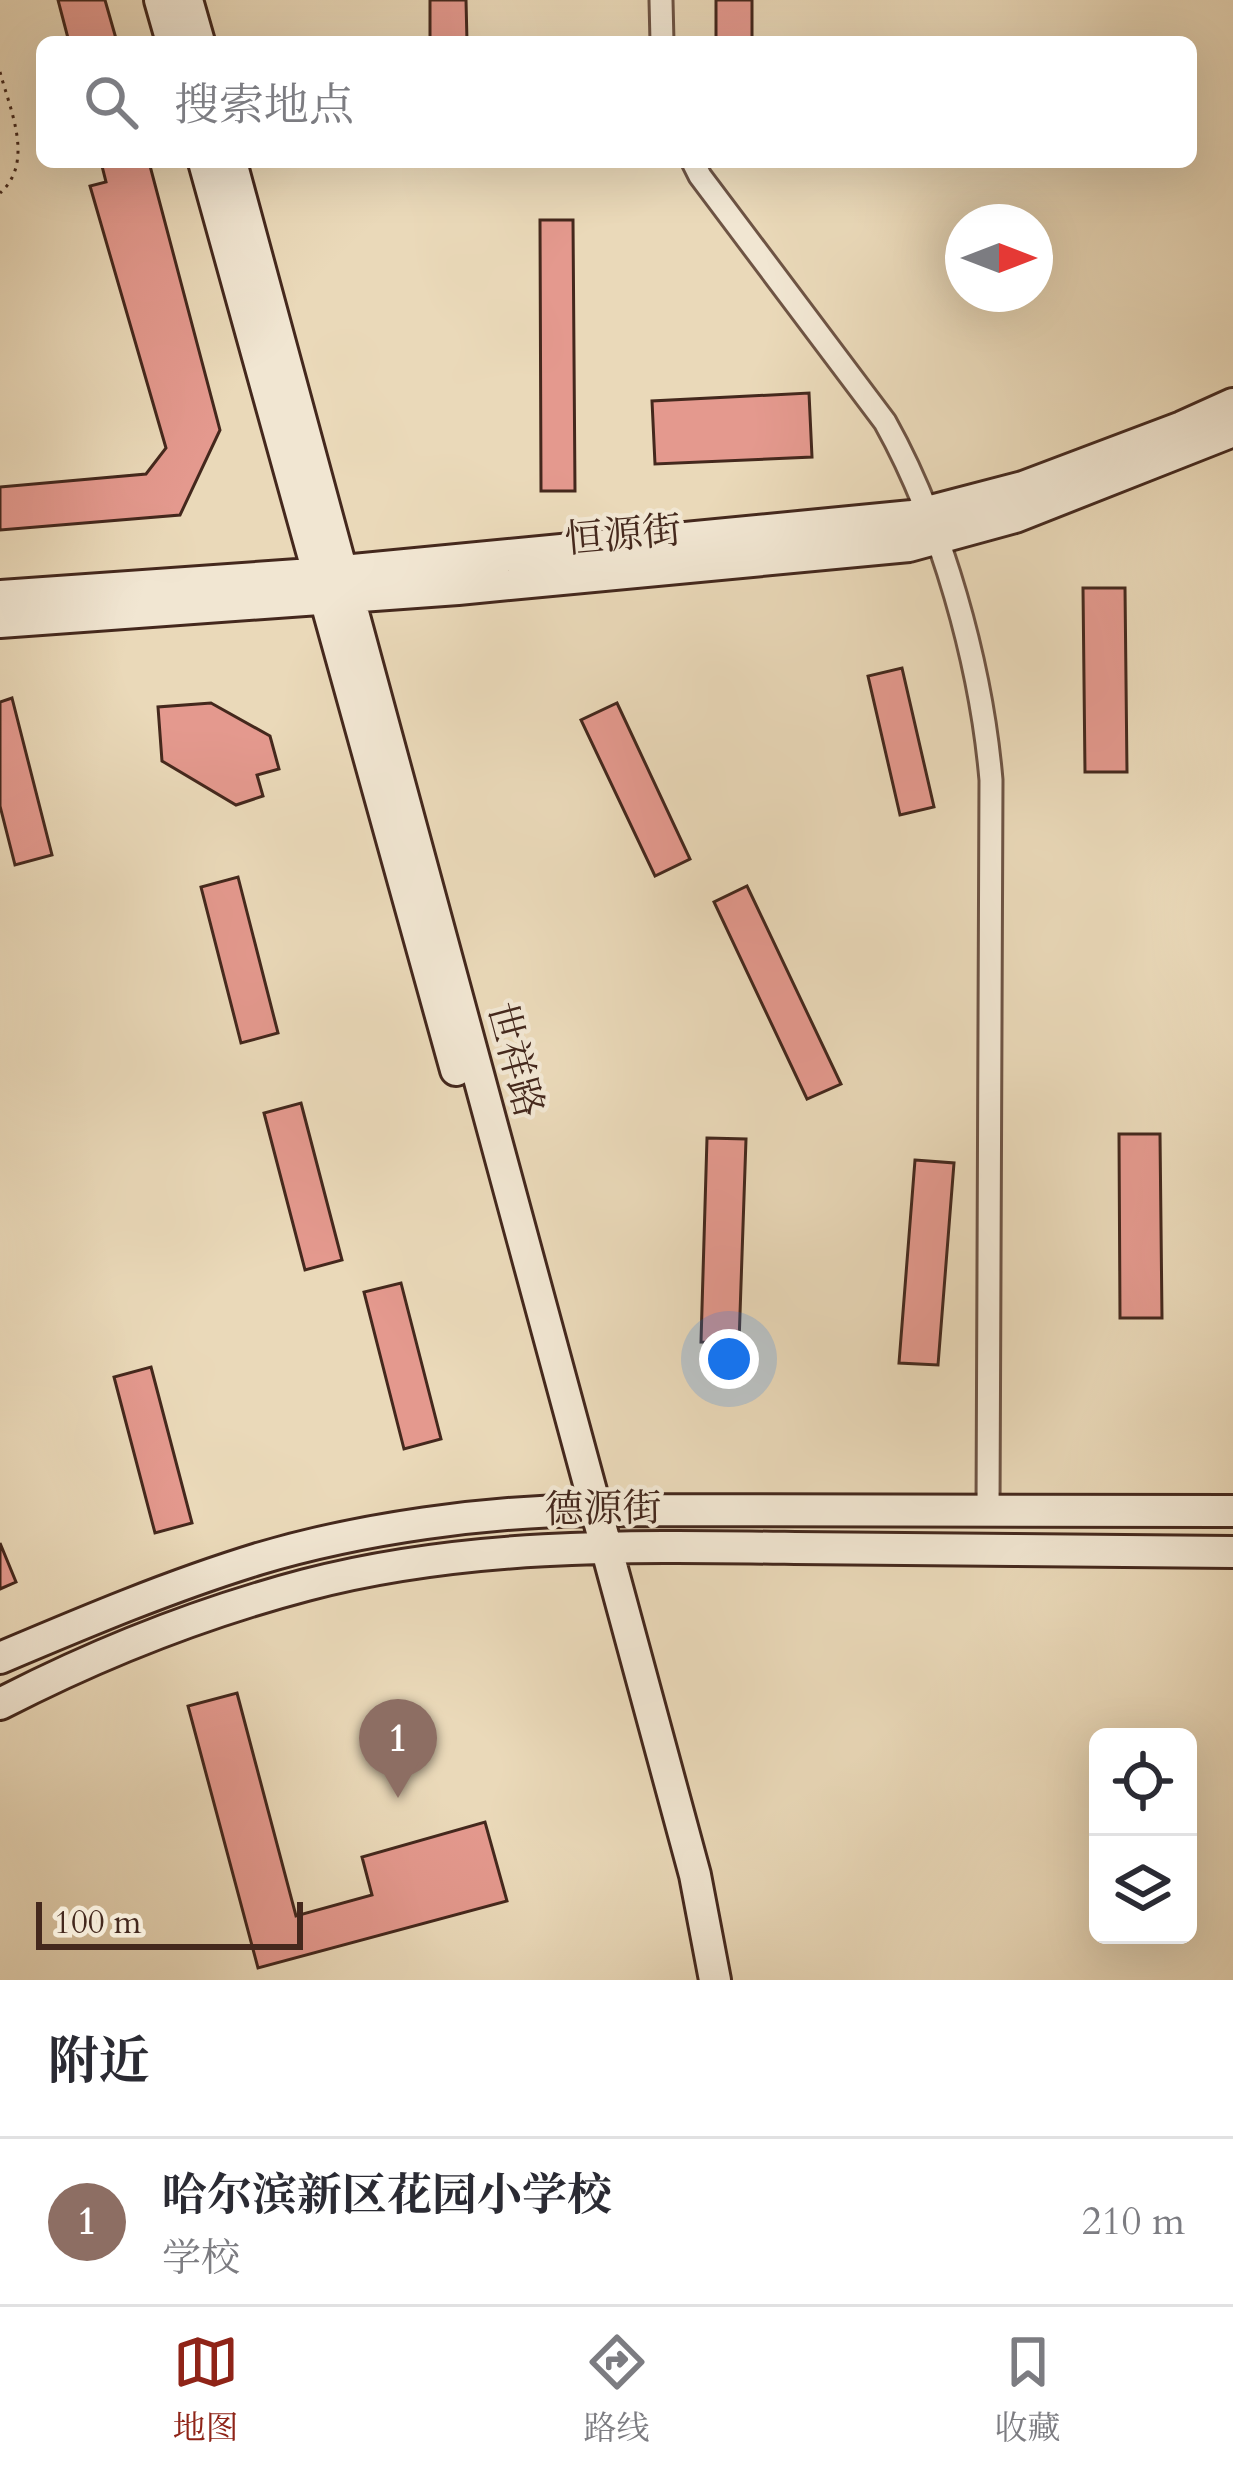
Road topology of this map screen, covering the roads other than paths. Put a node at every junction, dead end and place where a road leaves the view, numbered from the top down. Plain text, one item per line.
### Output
1 (160, 0) edge
2 (187, 0) edge
3 (661, 0) edge
4 (170, 36) edge
5 (197, 36) edge
6 (662, 36) edge
7 (207, 168) edge
8 (232, 168) edge
9 (697, 168) edge
10 (1233, 404) edge
11 (1233, 431) edge
12 (930, 526) junction
13 (333, 585) junction
14 (0, 596) edge
15 (0, 622) edge
16 (587, 1510) junction
17 (988, 1511) junction
18 (1233, 1511) edge
19 (598, 1546) junction
20 (1233, 1552) edge
21 (0, 1658) edge
22 (0, 1704) edge
23 (715, 1980) edge

1 - 4 main road
2 - 5 main road
3 - 6 street
7 - 13 main road, 世祥路
8 - 13 main road, 世祥路
9 - 12 street
10 - 12 main road, 恒源街
11 - 12 main road, 恒源街
12 - 13 main road, 恒源街
12 - 17 street
13 - 14 main road, 恒源街
13 - 15 main road, 恒源街
13 - 16 main road, 世祥路
16 - 17 main road, 德源街
16 - 19 main road, 世祥路
16 - 21 main road, 德源街
17 - 18 main road, 德源街
19 - 20 main road, 德源街
19 - 22 main road, 德源街
19 - 23 main road, 世祥路

